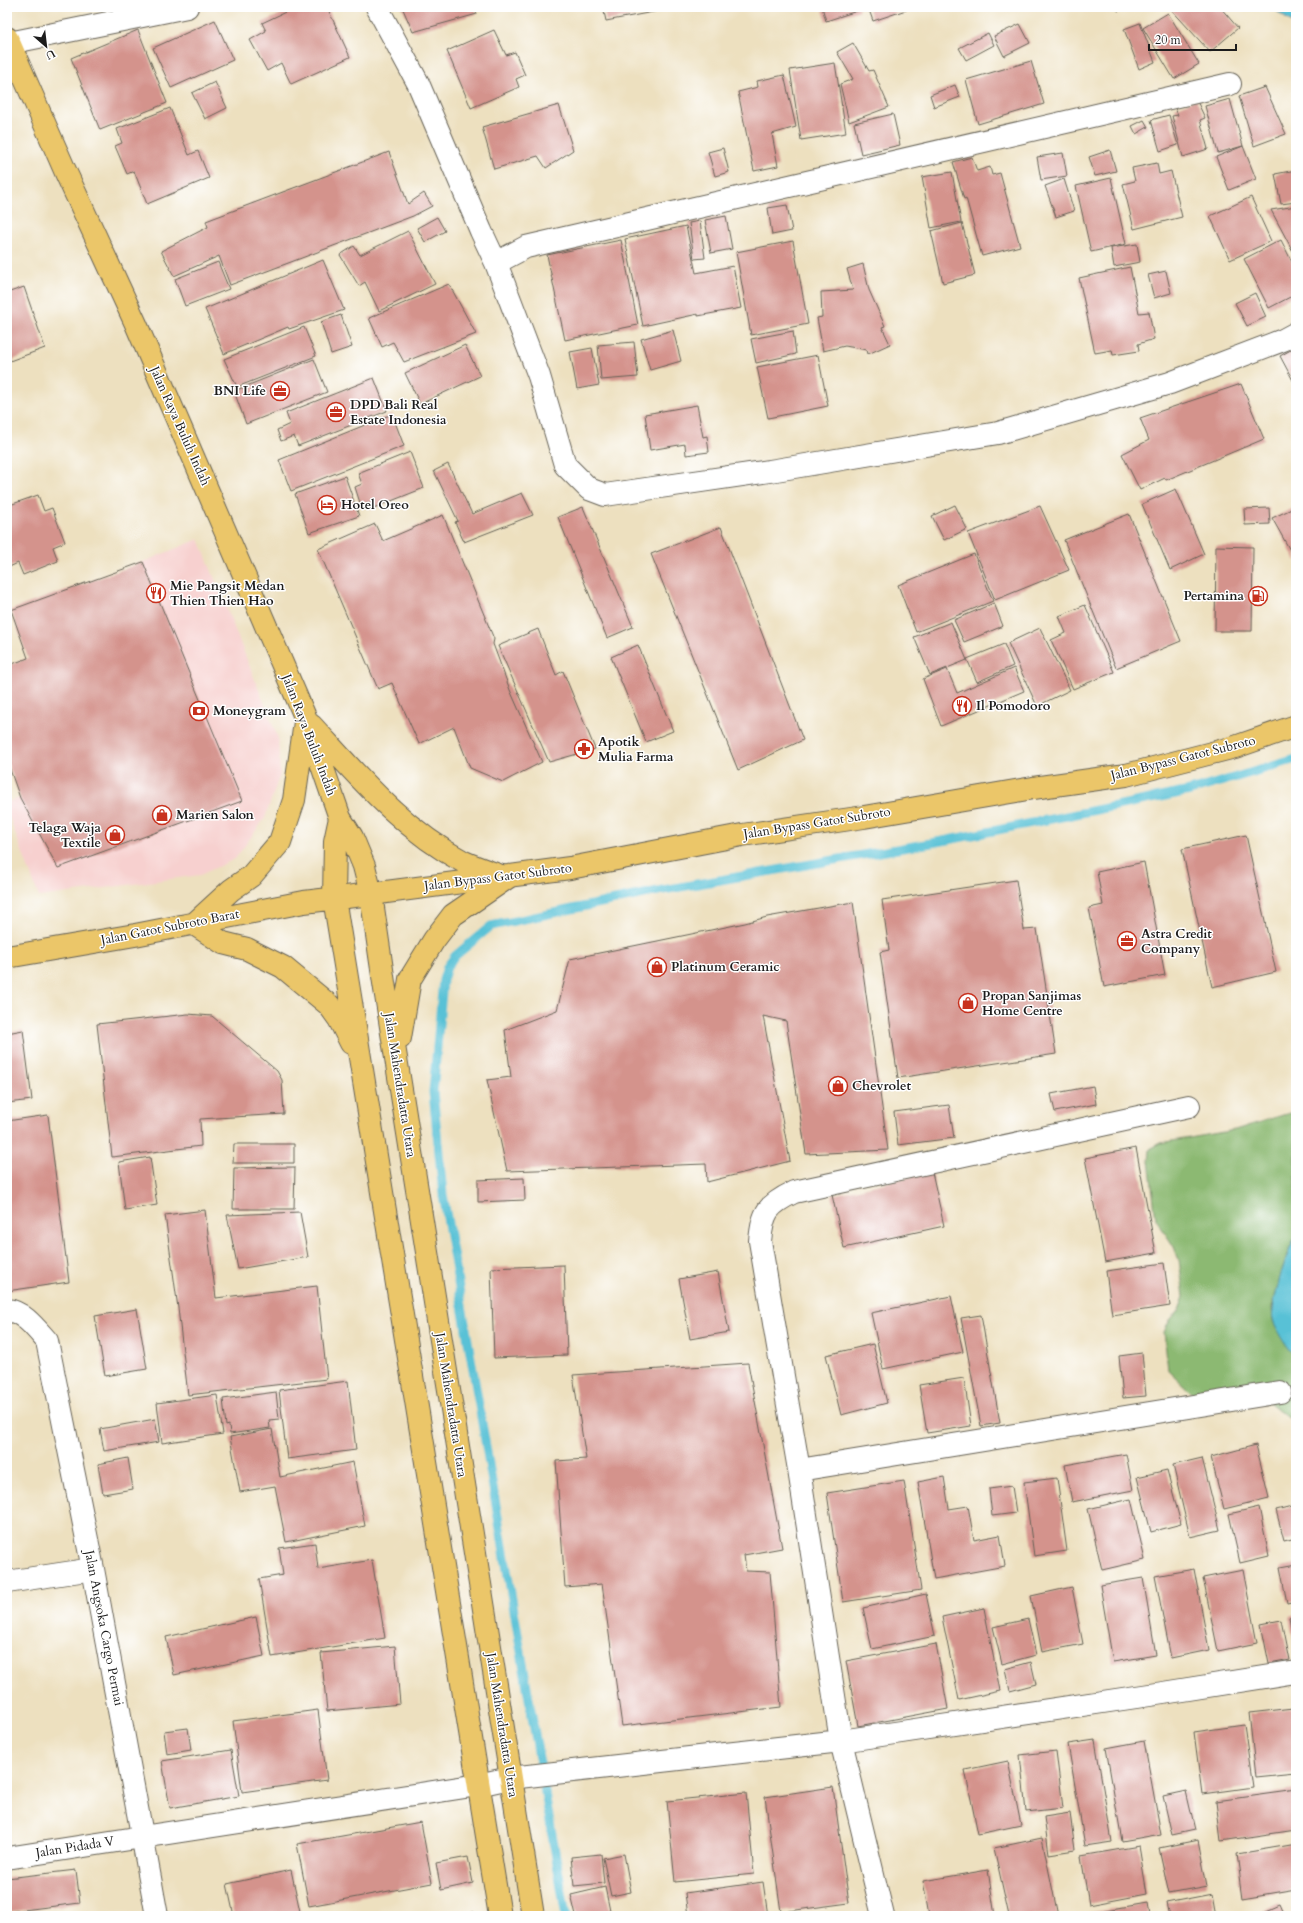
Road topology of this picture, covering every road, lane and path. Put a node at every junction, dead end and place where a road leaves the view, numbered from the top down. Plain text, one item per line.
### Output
1 (187, 7) edge
2 (377, 7) edge
3 (8, 40) edge
4 (1230, 84) dead end
5 (496, 263) junction
6 (1296, 333) edge
7 (306, 719) junction
8 (1296, 726) edge
9 (340, 818) junction
10 (507, 878) junction
11 (371, 894) junction
12 (334, 898) junction
13 (194, 924) junction
14 (7, 957) edge
15 (397, 1062) junction
16 (362, 1066) junction
17 (1189, 1106) dead end
18 (7, 1310) edge
19 (1280, 1392) dead end
20 (799, 1470) junction
21 (93, 1569) junction
22 (7, 1582) edge
23 (1296, 1672) edge
24 (841, 1741) junction
25 (510, 1778) junction
26 (478, 1785) junction
27 (143, 1836) junction
28 (7, 1858) edge
29 (157, 1916) edge
30 (500, 1916) edge
31 (533, 1916) edge
32 (883, 1916) edge

1 - 3 street
2 - 5 street
3 - 7 main road, Jalan Raya Buluh Indah
4 - 5 street
5 - 6 street
7 - 9 main road, Jalan Raya Buluh Indah
7 - 10 main road
7 - 13 main road
8 - 10 main road, Jalan Bypass Gatot Subroto
9 - 11 main road, Jalan Raya Buluh Indah
9 - 12 main road
10 - 11 main road, Jalan Bypass Gatot Subroto
10 - 15 main road
11 - 12 main road, Jalan Bypass Gatot Subroto
11 - 15 main road, Jalan Mahendradatta Utara
12 - 13 main road, Jalan Gatot Subroto Barat
12 - 16 main road
13 - 14 main road, Jalan Gatot Subroto Barat
13 - 16 main road
15 - 25 main road, Jalan Mahendradatta Utara
16 - 26 main road
17 - 20 street
18 - 21 street, Jalan Angsoka Cargo Permai
19 - 20 street
20 - 24 street
21 - 22 street
21 - 27 street, Jalan Angsoka Cargo Permai
23 - 24 street, Jalan Pidada V
24 - 25 street, Jalan Pidada V
24 - 32 street
25 - 26 street, Jalan Pidada V
25 - 31 main road, Jalan Mahendradatta Utara
26 - 27 street, Jalan Pidada V
26 - 30 main road
27 - 28 street, Jalan Pidada V
27 - 29 street, Jalan Angsoka Cargo Permai

